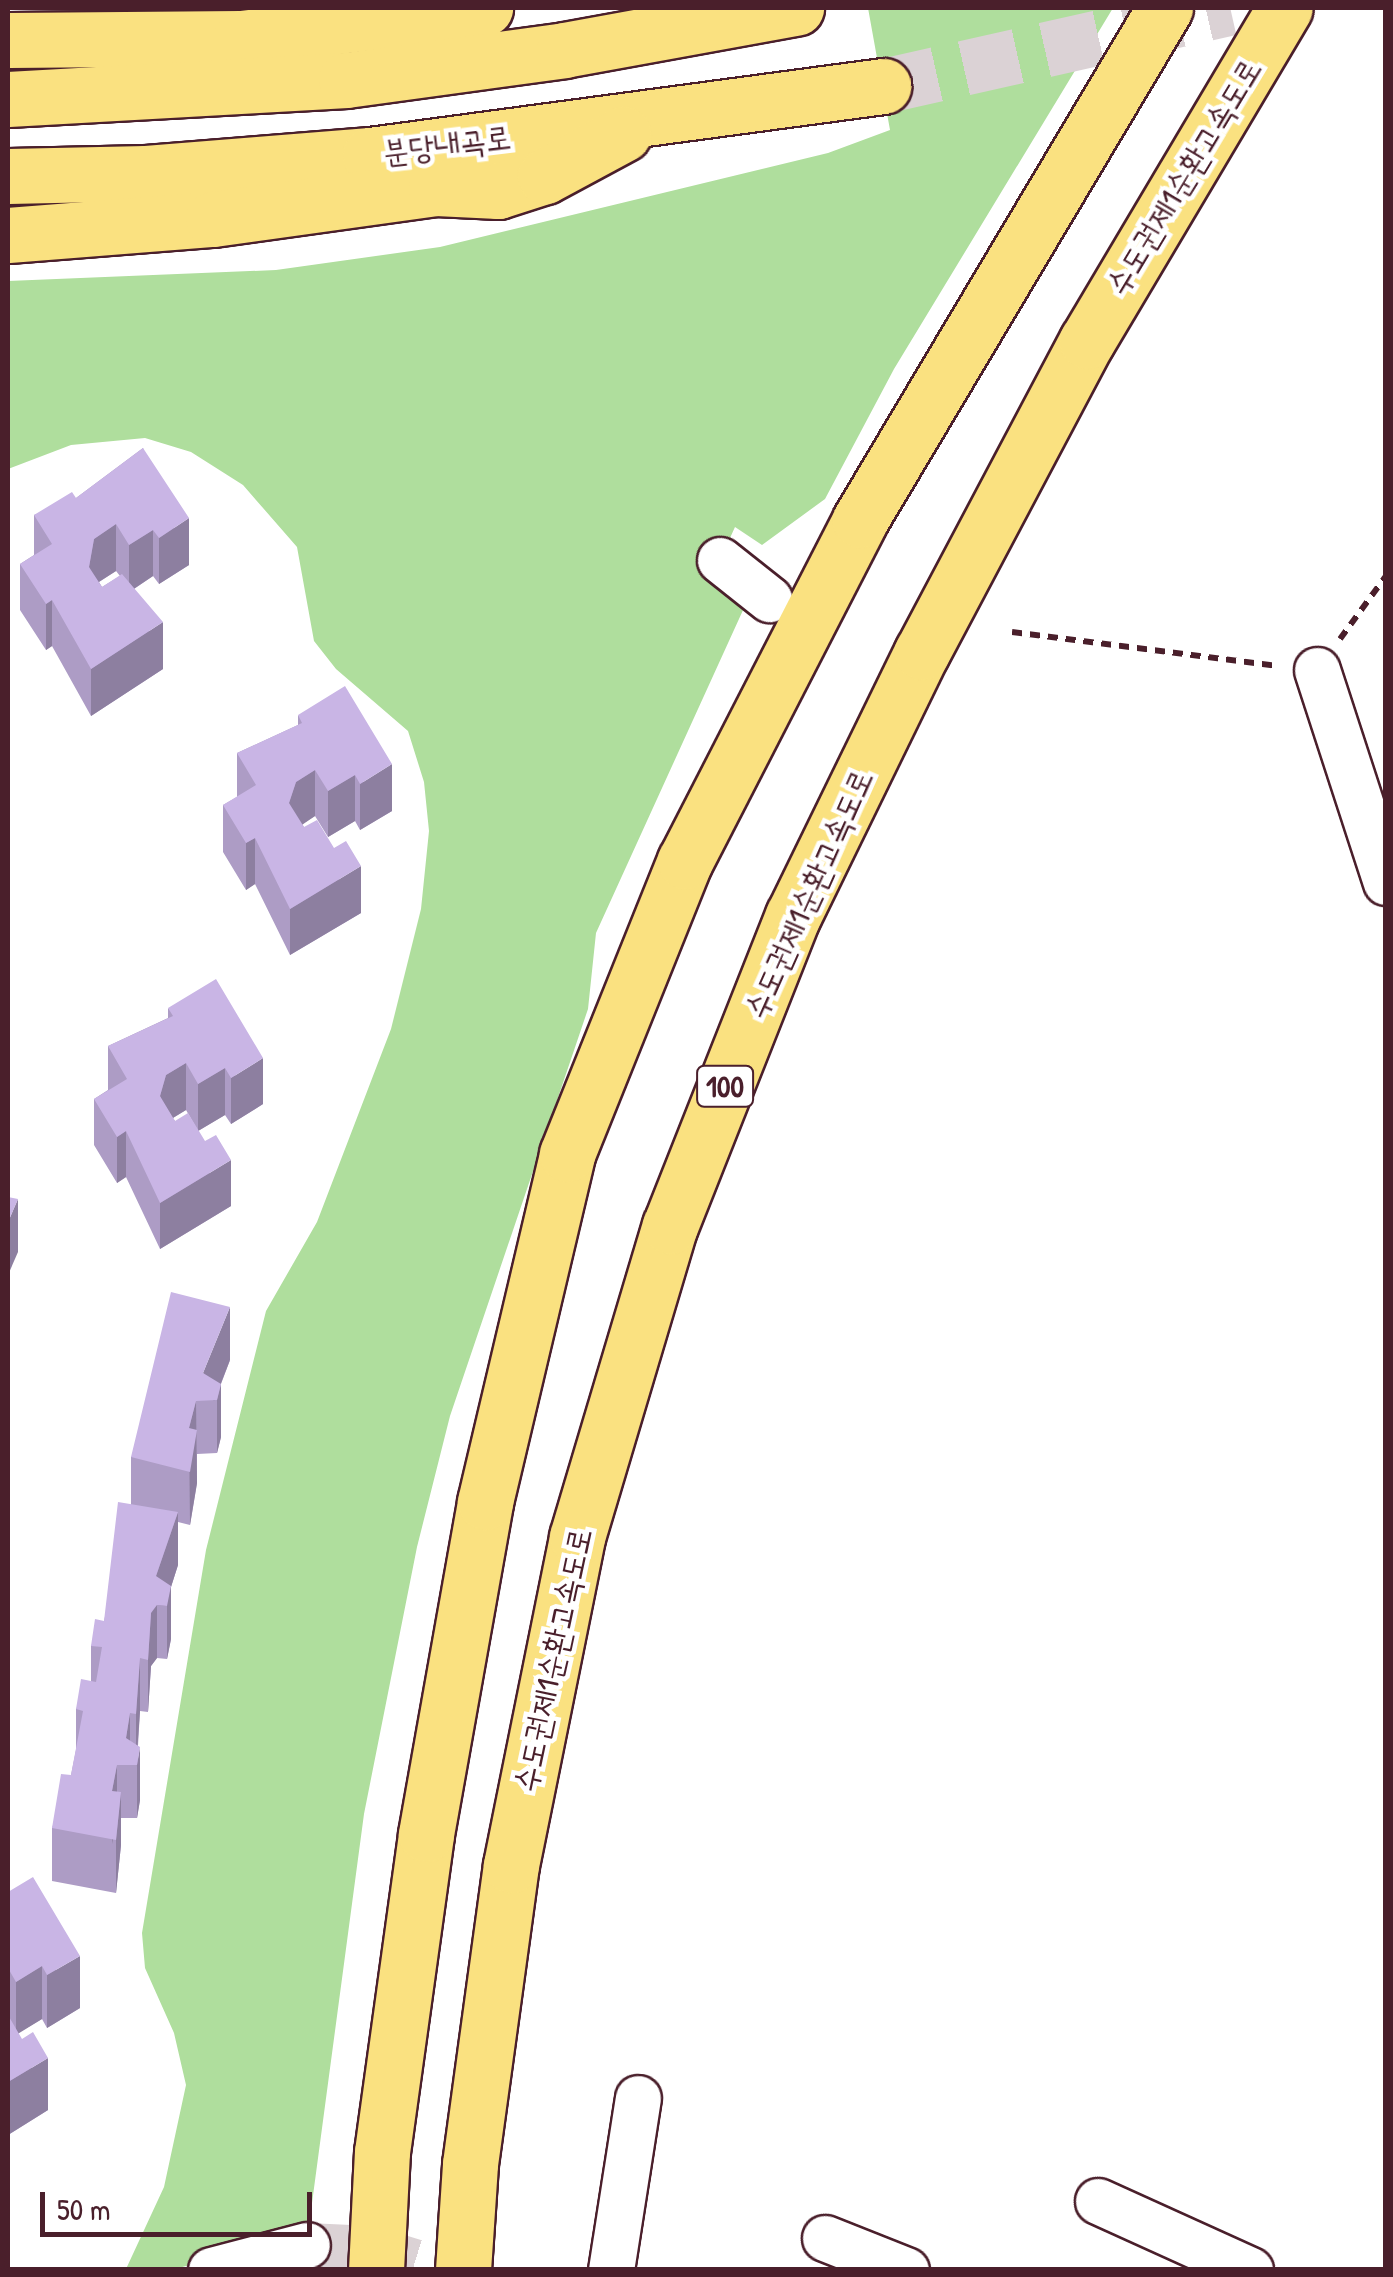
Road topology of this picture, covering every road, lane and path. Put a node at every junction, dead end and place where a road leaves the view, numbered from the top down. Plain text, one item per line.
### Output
1 (486, 8) edge
2 (688, 8) edge
3 (1165, 8) edge
4 (1284, 8) edge
5 (776, 11) edge
6 (8, 40) edge
7 (883, 86) tunnel mouth
8 (8, 99) edge
9 (699, 111) junction
10 (8, 176) edge
11 (8, 235) edge
12 (720, 560) dead end
13 (1386, 576) edge
14 (769, 599) dead end
15 (1012, 632) dead end
16 (1317, 670) junction
17 (1386, 882) edge
18 (638, 2098) dead end
19 (1098, 2201) dead end
20 (826, 2238) dead end
21 (307, 2246) tunnel mouth
22 (211, 2270) edge
23 (376, 2270) edge
24 (463, 2270) edge
25 (611, 2270) edge
26 (906, 2270) edge
27 (1250, 2270) edge

1 - 6 highway
2 - 5 highway
3 - 23 highway
4 - 24 highway, 수도권제1순환고속도로 / 100
5 - 8 highway
7 - 9 highway, 분당내곡로
9 - 10 highway, 분당내곡로
9 - 11 highway
12 - 14 street
13 - 16 path
15 - 16 path
16 - 17 street
18 - 25 street
19 - 27 street
20 - 26 street
21 - 22 street

